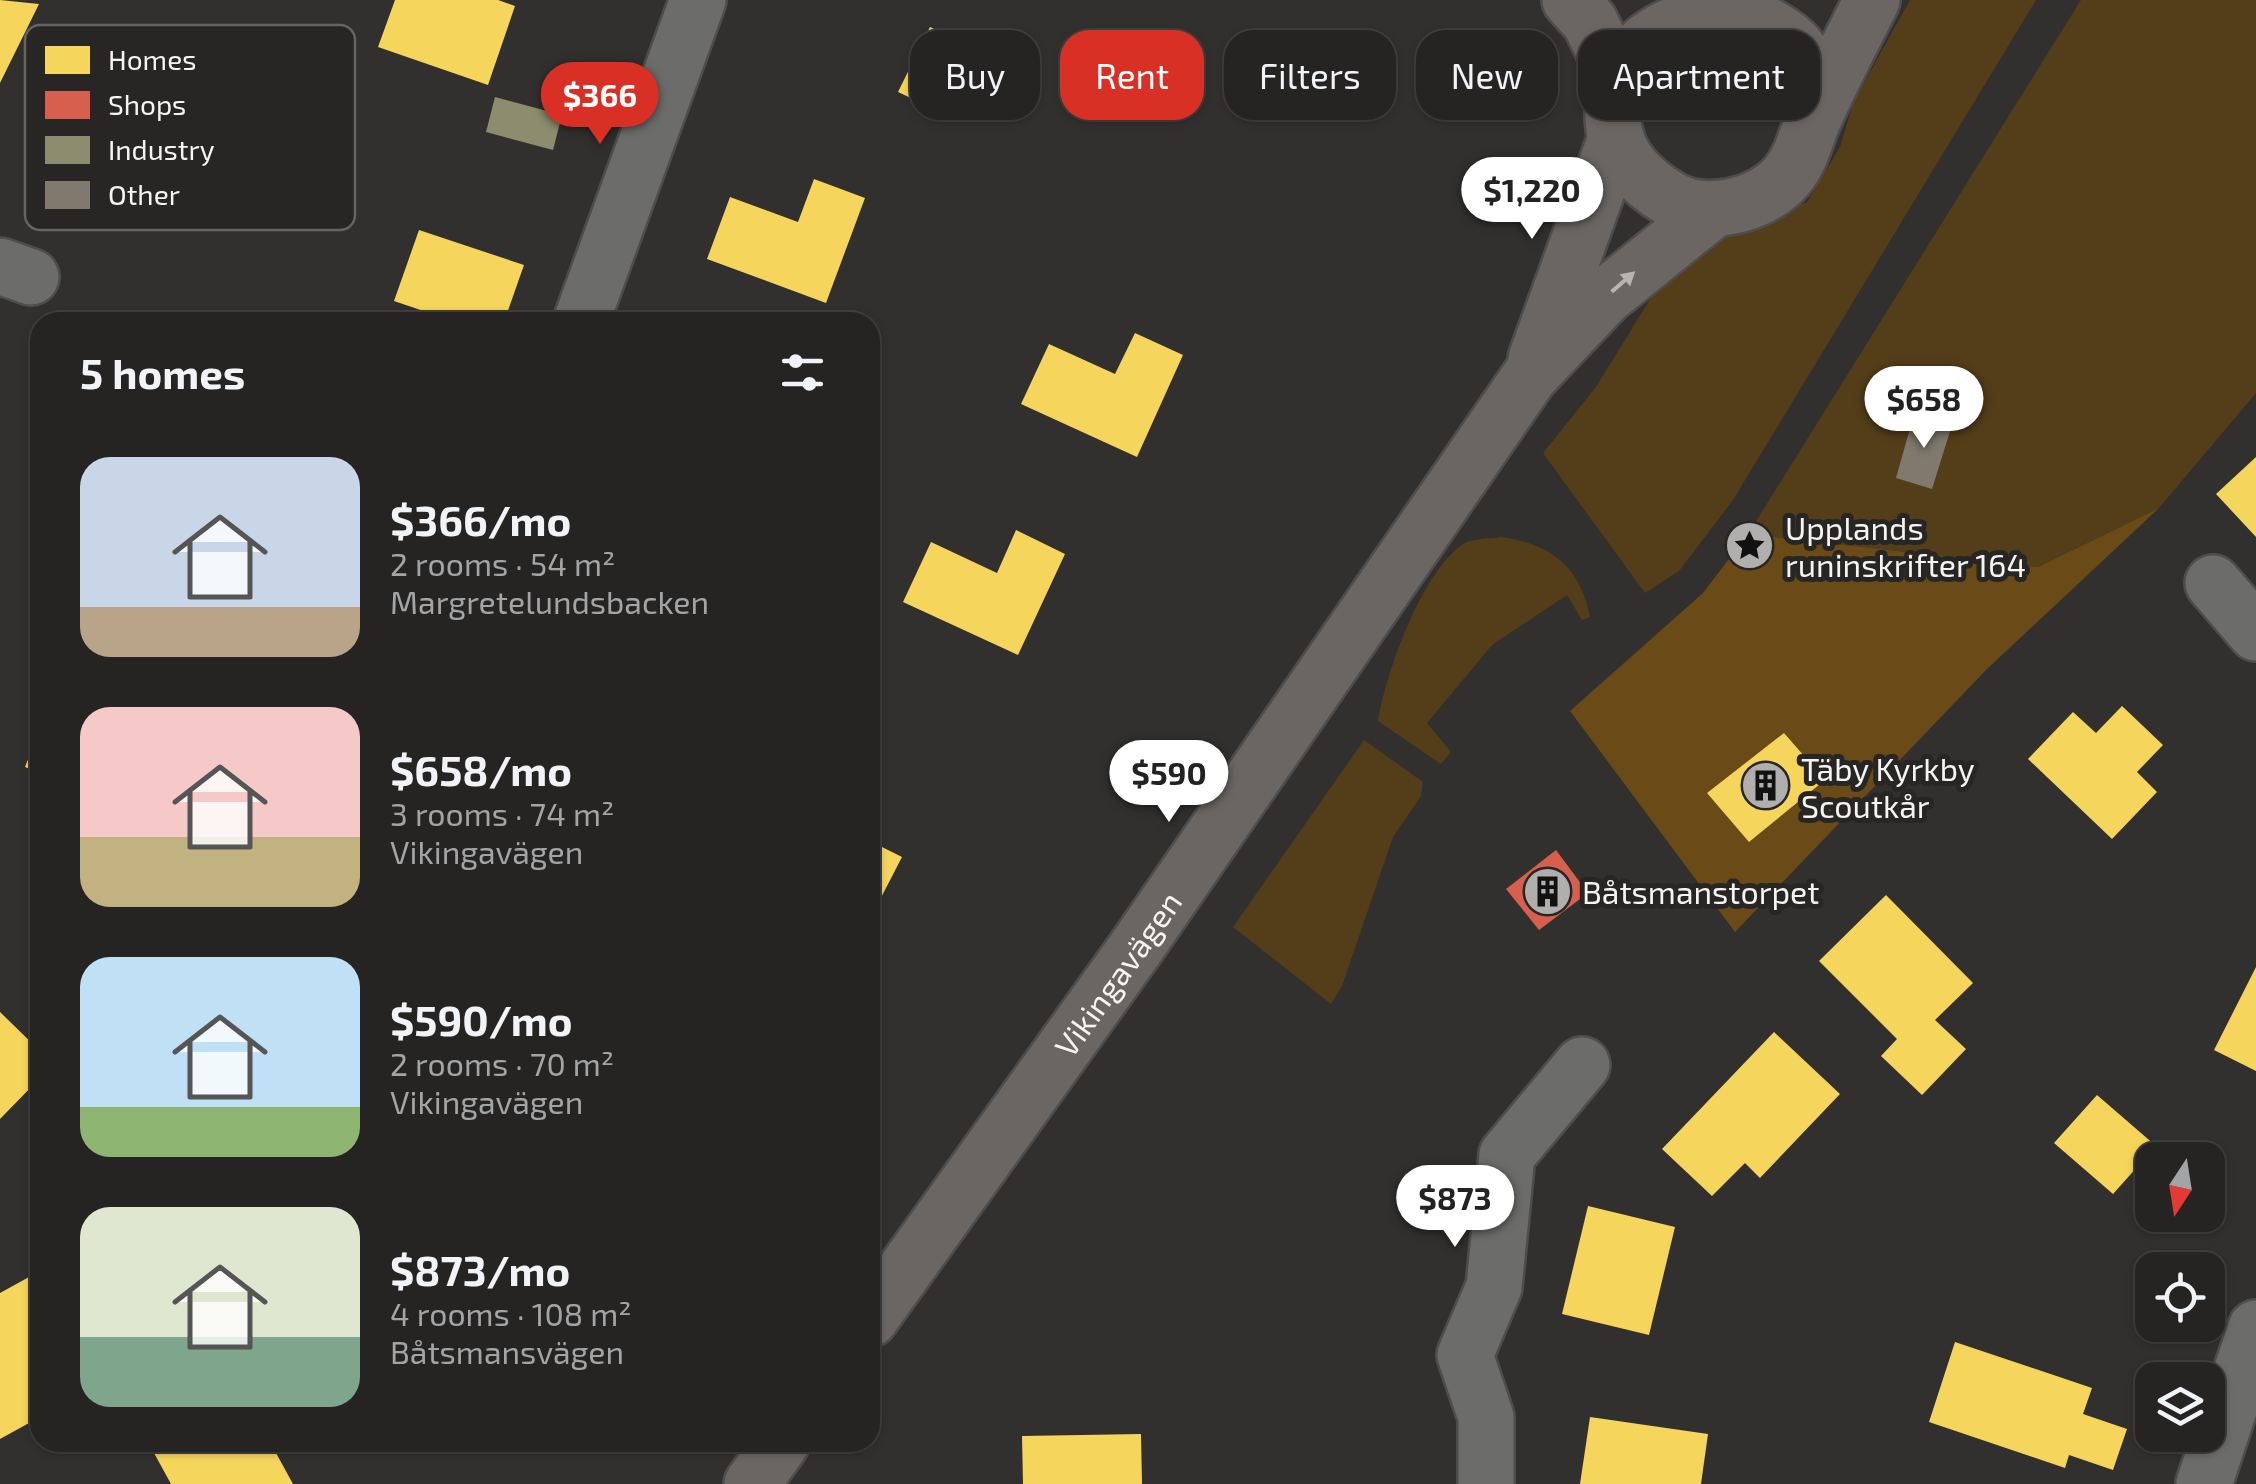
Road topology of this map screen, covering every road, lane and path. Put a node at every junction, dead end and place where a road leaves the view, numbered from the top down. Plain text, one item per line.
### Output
1 (698, 0) edge
2 (1570, 0) edge
3 (1872, 0) edge
4 (1733, 5) edge
5 (1594, 30) edge
6 (1650, 30) edge
7 (1771, 30) edge
8 (1820, 106) edge
9 (1613, 120) edge
10 (1813, 120) edge
11 (1616, 138) junction
12 (1714, 210) junction
13 (585, 312) edge
14 (1530, 376) junction
15 (2213, 583) dead end
16 (2256, 633) edge
17 (1582, 1065) dead end
18 (880, 1305) edge
19 (2256, 1328) edge
20 (775, 1452) edge
21 (752, 1484) edge
22 (1486, 1484) edge
23 (2204, 1484) edge

1 - 13 street
2 - 5 main road
3 - 8 main road, Vikingavägen
4 - 6 main road
4 - 7 main road
9 - 11 main road, Vikingavägen
10 - 12 main road, Vikingavägen
11 - 12 main road
11 - 14 main road, Vikingavägen
14 -> 12 main road, Vikingavägen
14 - 18 main road, Vikingavägen
15 - 16 street
17 - 22 street
19 - 23 street
20 - 21 main road

